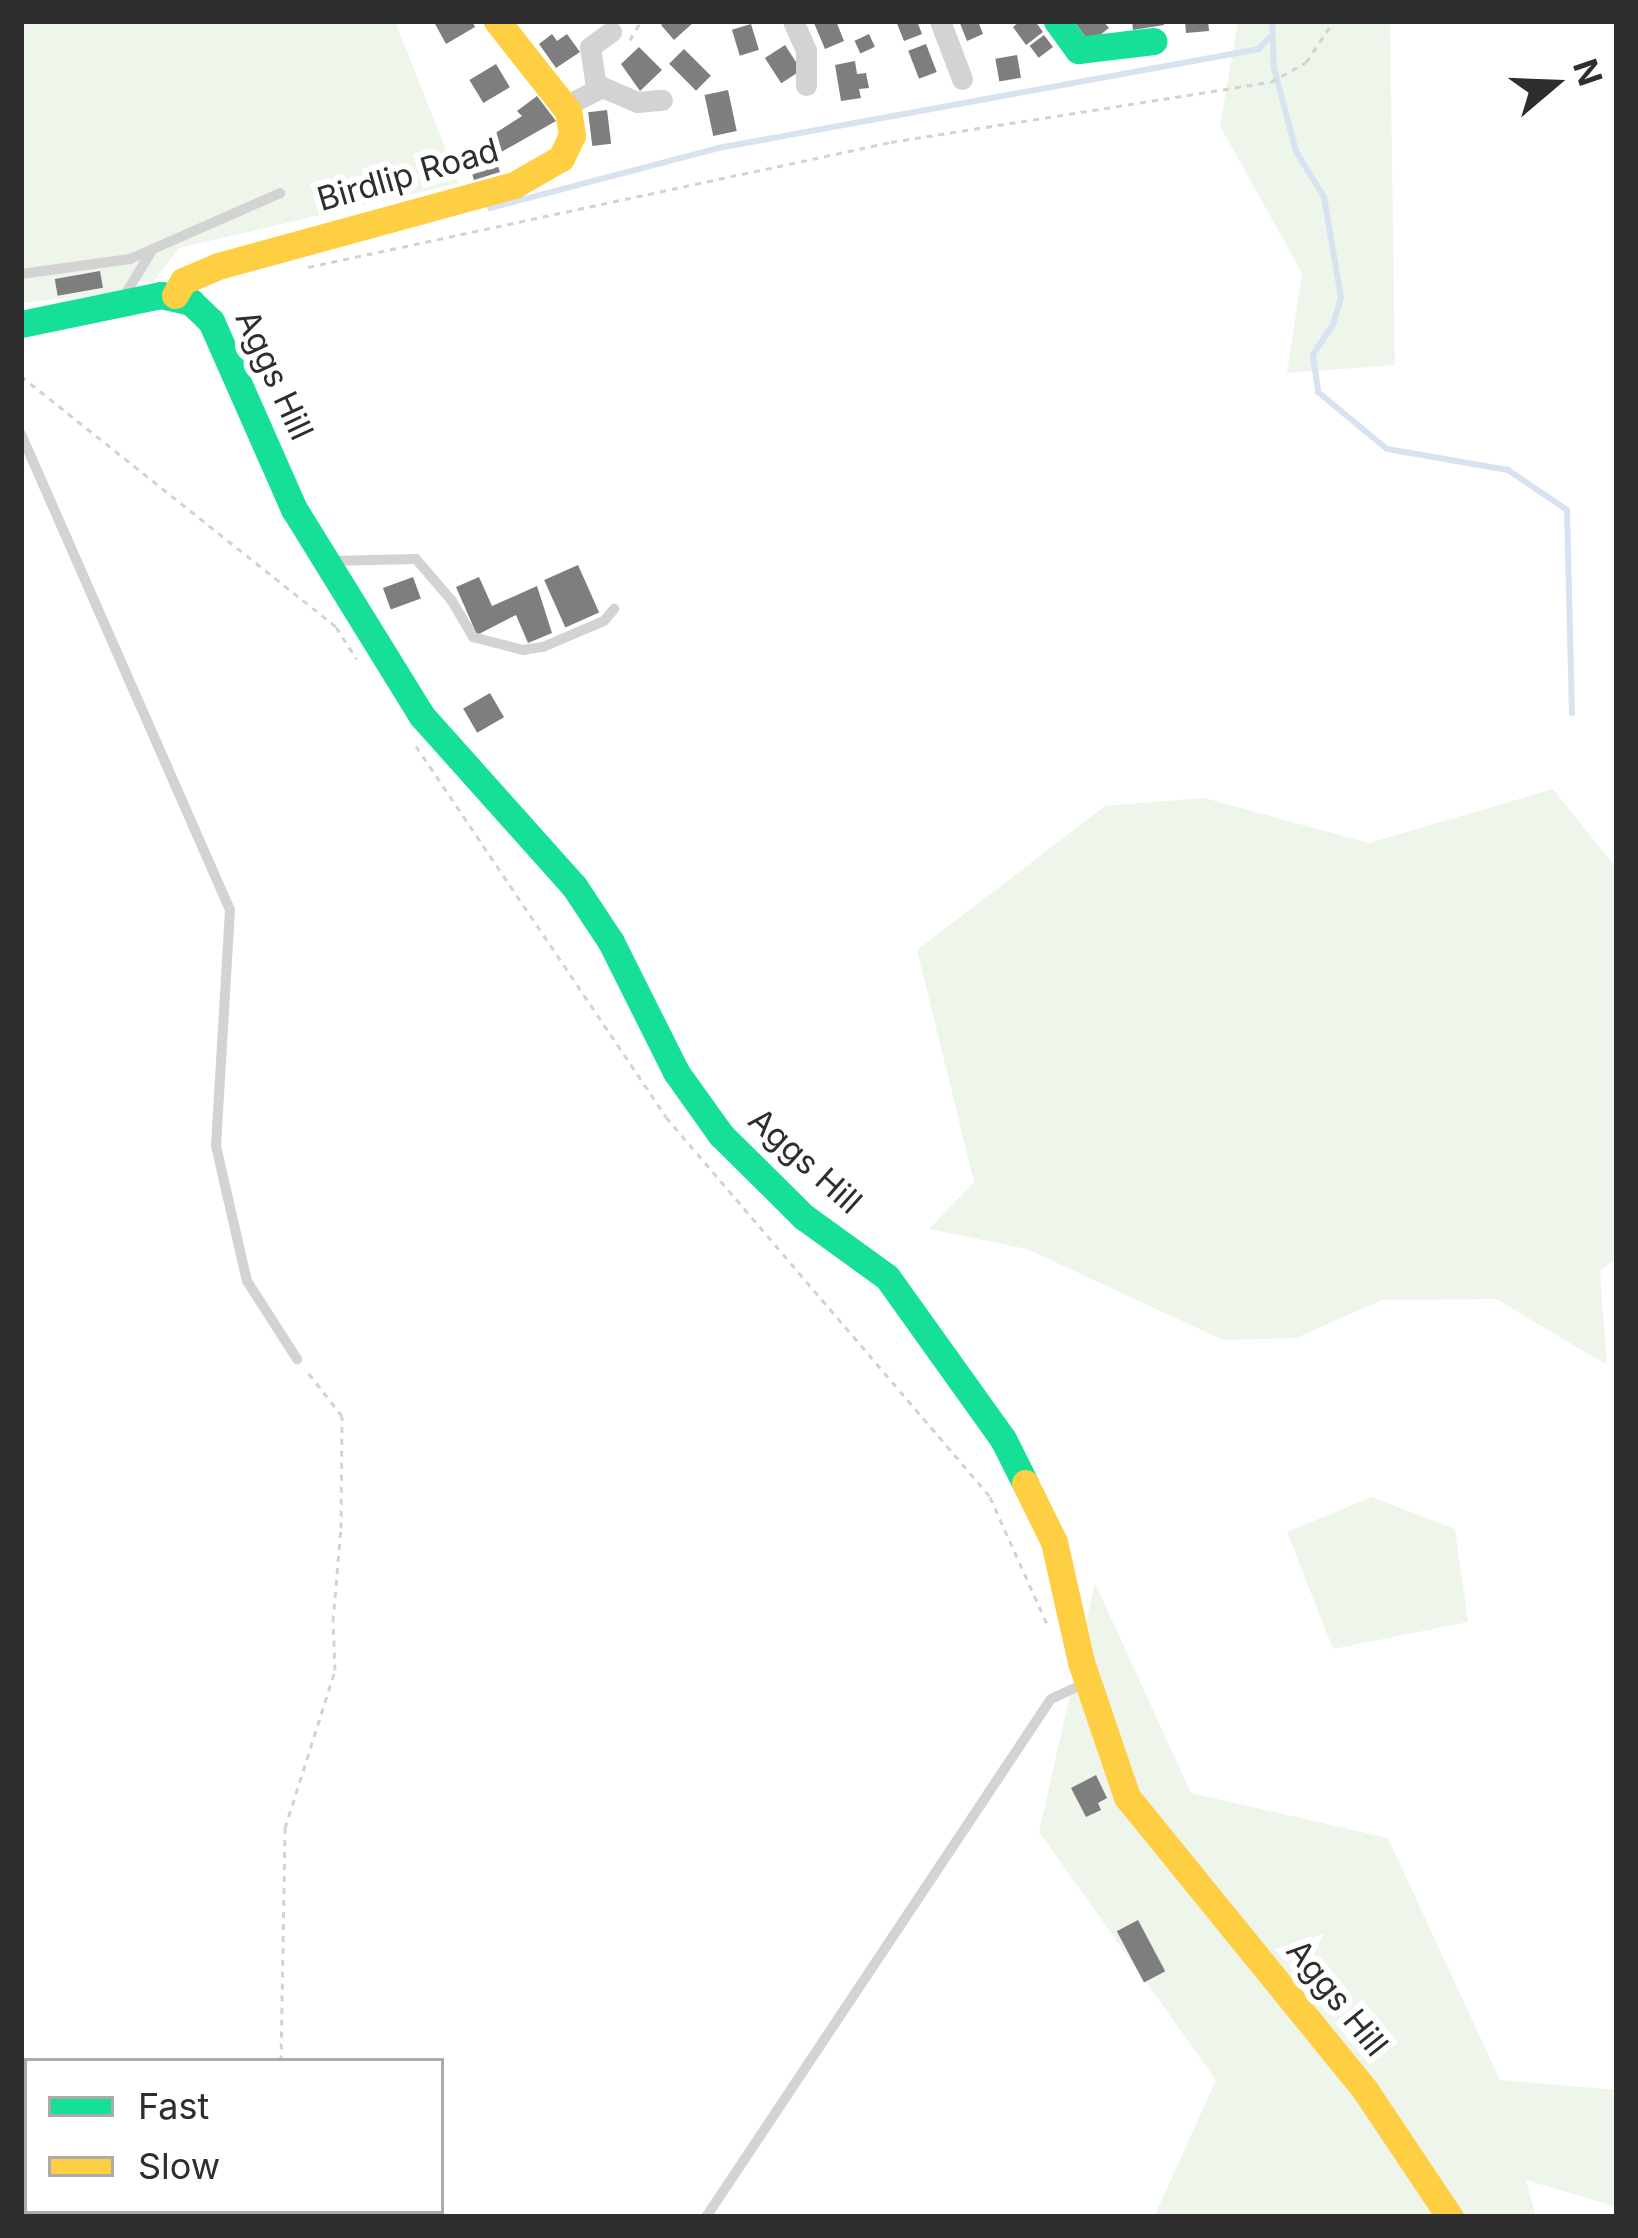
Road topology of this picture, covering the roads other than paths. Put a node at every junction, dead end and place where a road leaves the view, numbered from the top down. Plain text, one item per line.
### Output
1 (497, 21) edge
2 (793, 21) edge
3 (940, 21) edge
4 (1057, 21) edge
5 (610, 32) dead end
6 (1153, 41) dead end
7 (962, 79) dead end
8 (806, 86) dead end
9 (596, 87) junction
10 (662, 100) dead end
11 (565, 106) junction
12 (280, 194) dead end
13 (153, 249) junction
14 (21, 274) edge
15 (179, 288) junction
16 (122, 300) junction
17 (21, 324) edge
18 (21, 434) edge
19 (326, 561) junction
20 (614, 609) dead end
21 (297, 1359) road end
22 (1088, 1682) junction
23 (706, 2217) edge
24 (1450, 2217) edge

1 - 11 street
2 - 8 street
3 - 7 street
4 - 6 street
5 - 9 street
9 - 10 street
9 - 11 street
11 - 15 street, Birdlip Road
12 - 13 lane
13 - 14 lane
13 - 16 lane
15 - 16 street
15 - 19 street, Aggs Hill
16 - 17 street
18 - 21 lane
19 - 20 lane
19 - 22 street, Aggs Hill
22 - 23 lane
22 - 24 street, Aggs Hill

